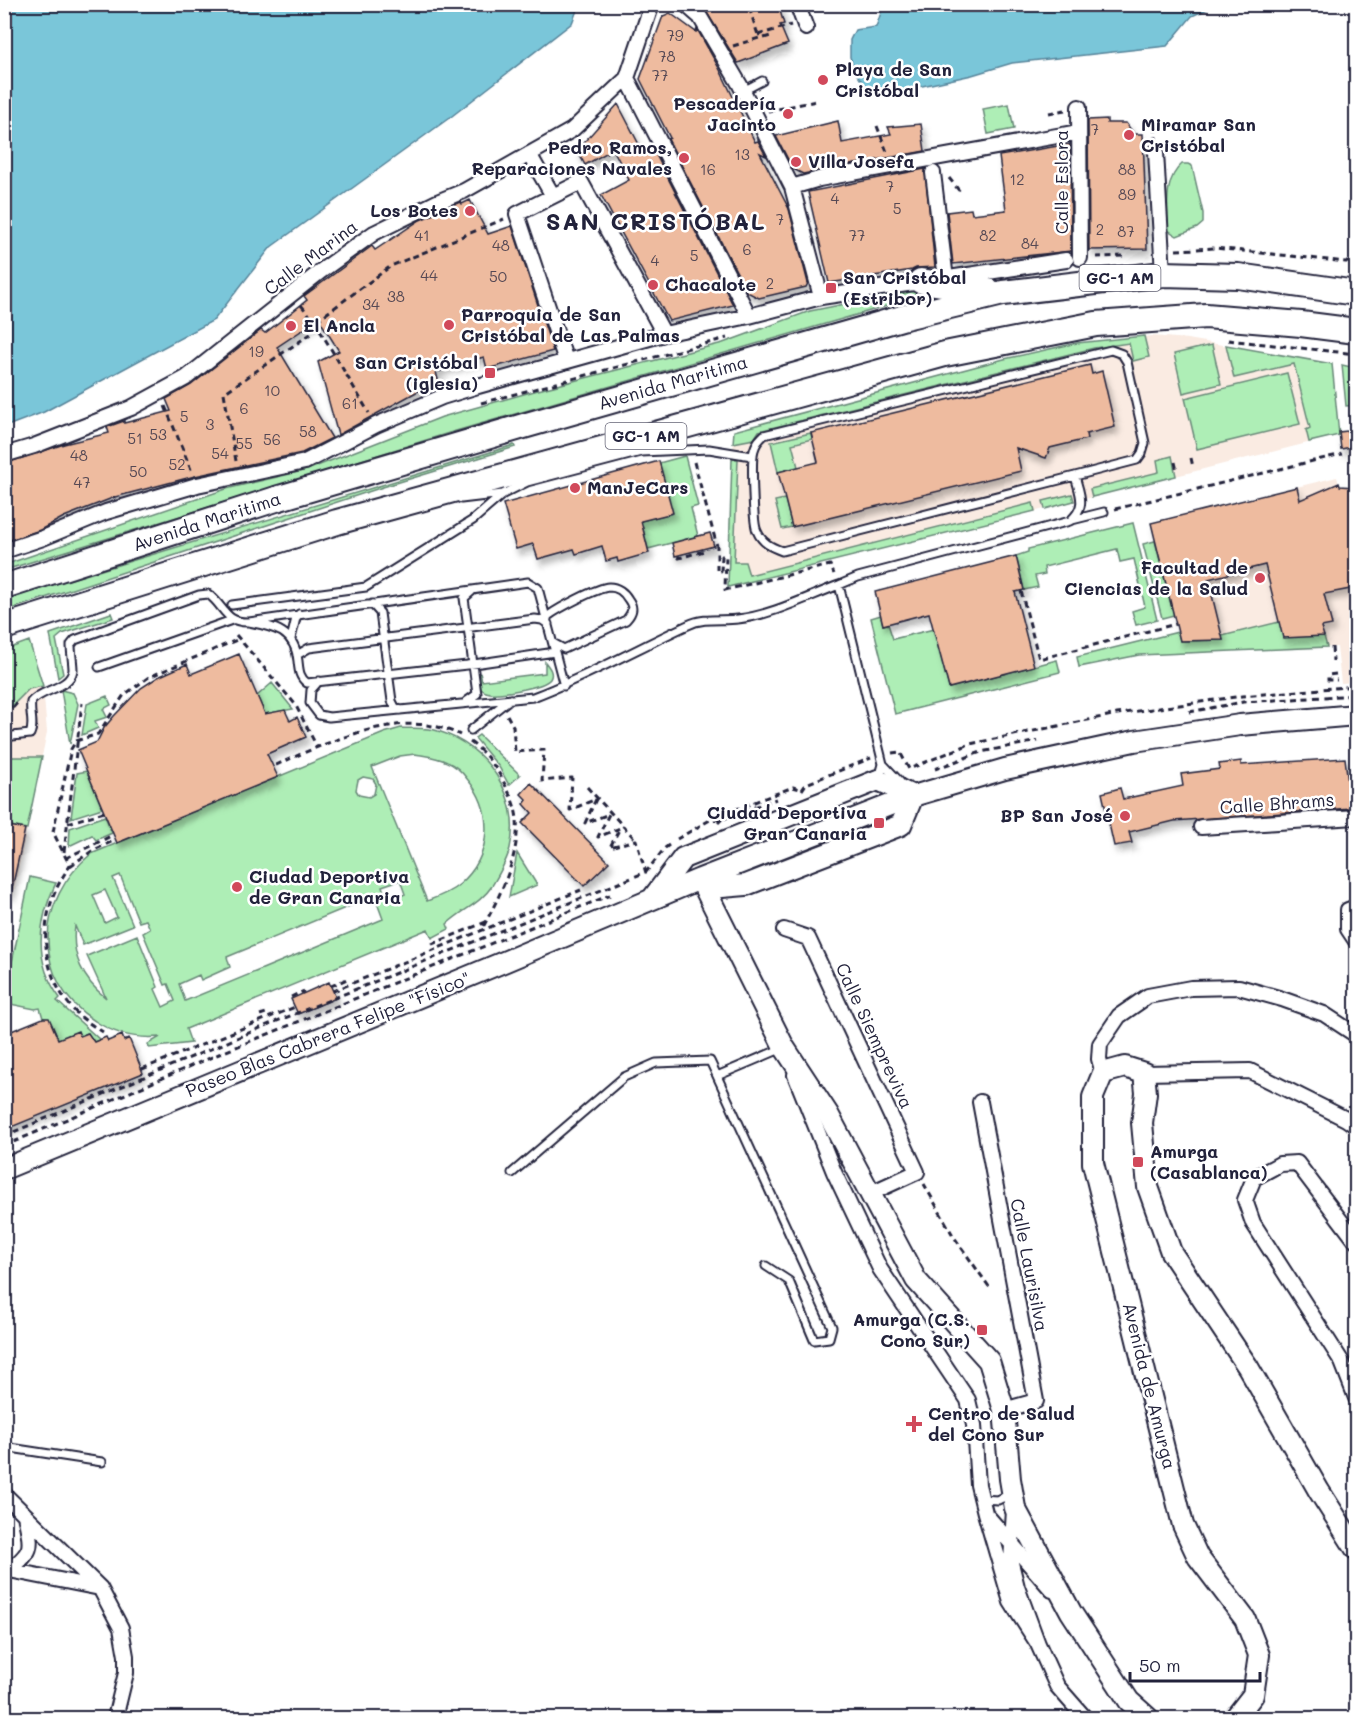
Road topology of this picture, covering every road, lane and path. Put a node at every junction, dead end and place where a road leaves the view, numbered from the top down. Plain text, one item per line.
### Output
1 (652, 4) edge
2 (685, 4) edge
3 (748, 4) edge
4 (797, 4) edge
5 (804, 24) joint
6 (758, 35) junction
7 (774, 35) dead end
8 (764, 38) dead end
9 (720, 50) junction
10 (627, 78) junction
11 (762, 81) dead end
12 (743, 91) junction
13 (816, 101) dead end
14 (1079, 106) dead end
15 (755, 114) junction
16 (877, 126) dead end
17 (1079, 132) junction
18 (1156, 152) dead end
19 (529, 154) junction
20 (892, 166) junction
21 (933, 173) dead end
22 (792, 187) junction
23 (553, 196) junction
24 (517, 214) junction
25 (1080, 258) dead end
26 (1066, 260) dead end
27 (1163, 274) junction
28 (1238, 276) junction
29 (946, 279) junction
30 (921, 281) junction
31 (1356, 284) edge
32 (1003, 293) junction
33 (1356, 293) edge
34 (292, 295) junction
35 (821, 297) junction
36 (749, 316) junction
37 (315, 322) junction
38 (1356, 333) edge
39 (664, 334) junction
40 (734, 335) dead end
41 (566, 361) junction
42 (160, 393) junction
43 (477, 404) dead end
44 (376, 425) junction
45 (631, 440) junction
46 (234, 448) dead end
47 (691, 449) junction
48 (1342, 454) dead end
49 (4, 455) edge
50 (753, 456) junction
51 (1191, 458) dead end
52 (610, 460) junction
53 (1175, 462) dead end
54 (1193, 467) dead end
55 (1177, 471) dead end
56 (1075, 476) junction
57 (197, 485) junction
58 (502, 494) junction
59 (455, 500) dead end
60 (443, 501) dead end
61 (384, 509) junction
62 (1104, 512) joint
63 (1070, 521) junction
64 (4, 551) edge
65 (704, 551) dead end
66 (678, 556) dead end
67 (839, 585) junction
68 (4, 586) edge
69 (474, 589) junction
70 (1021, 591) dead end
71 (372, 604) junction
72 (232, 605) dead end
73 (299, 614) junction
74 (232, 620) junction
75 (547, 621) junction
76 (249, 622) junction
77 (1176, 624) dead end
78 (4, 627) edge
79 (468, 627) junction
80 (383, 638) junction
81 (291, 639) junction
82 (553, 643) junction
83 (1332, 647) dead end
84 (564, 649) junction
85 (555, 652) junction
86 (297, 655) junction
87 (542, 655) junction
88 (1333, 661) dead end
89 (472, 664) junction
90 (99, 668) dead end
91 (388, 674) junction
92 (1336, 674) dead end
93 (1336, 680) dead end
94 (318, 681) junction
95 (564, 686) junction
96 (510, 699) junction
97 (82, 703) dead end
98 (461, 704) junction
99 (501, 706) junction
100 (400, 710) junction
101 (1356, 715) edge
102 (471, 730) dead end
103 (4, 737) edge
104 (76, 741) junction
105 (317, 747) junction
106 (276, 765) dead end
107 (880, 772) junction
108 (587, 787) dead end
109 (913, 796) junction
110 (104, 812) dead end
111 (1356, 817) edge
112 (68, 823) junction
113 (1201, 827) dead end
114 (113, 835) dead end
115 (115, 840) dead end
116 (636, 840) junction
117 (722, 842) junction
118 (65, 856) junction
119 (70, 866) junction
120 (700, 879) junction
121 (647, 880) dead end
122 (746, 885) junction
123 (581, 890) dead end
124 (652, 900) junction
125 (1352, 908) edge
126 (486, 922) junction
127 (724, 924) junction
128 (784, 930) dead end
129 (481, 931) junction
130 (1356, 941) edge
131 (432, 944) dead end
132 (347, 979) dead end
133 (331, 986) dead end
134 (304, 991) dead end
135 (333, 991) dead end
136 (291, 997) dead end
137 (295, 1007) dead end
138 (269, 1012) dead end
139 (260, 1015) dead end
140 (103, 1032) dead end
141 (1356, 1035) edge
142 (784, 1047) junction
143 (142, 1069) dead end
144 (1102, 1073) junction
145 (1144, 1073) junction
146 (717, 1076) junction
147 (980, 1102) dead end
148 (1356, 1126) edge
149 (856, 1164) junction
150 (4, 1169) edge
151 (834, 1172) junction
152 (917, 1172) junction
153 (512, 1173) dead end
154 (871, 1193) junction
155 (1356, 1241) edge
156 (766, 1266) dead end
157 (990, 1288) dead end
158 (1356, 1398) edge
159 (1004, 1410) junction
160 (4, 1447) edge
161 (102, 1462) dead end
162 (4, 1494) edge
163 (1013, 1501) junction
164 (983, 1506) junction
165 (25, 1515) junction
166 (1011, 1542) junction
167 (1356, 1549) edge
168 (1035, 1569) junction
169 (7, 1570) edge
170 (1017, 1587) junction
171 (100, 1588) junction
172 (1071, 1612) junction
173 (1038, 1644) junction
174 (115, 1719) edge
175 (1085, 1719) edge
176 (1148, 1719) edge
177 (1235, 1719) edge

1 - 10 street, Calle Marina
2 - 9 street
3 - 6 path
4 - 5 street
5 - 6 path
6 - 9 path
7 - 8 path
9 - 12 street
10 - 19 street, Calle Marina
10 - 36 street
11 - 12 lane
12 - 15 street
13 - 15 path
14 - 17 street, Calle Eslora
15 - 22 street
16 - 20 path
17 - 20 street
17 - 25 street, Calle Eslora
18 - 27 street
19 - 23 street
19 - 34 street, Calle Marina
20 - 22 street
21 - 29 street
22 - 35 street
23 - 24 street
23 - 39 street
24 - 37 path
24 - 41 street
26 - 29 street
27 - 28 highway, Avenida Maritima / GC-1 AM
27 - 32 highway, Avenida Maritima / GC-1 AM
28 - 31 highway
28 - 33 highway, Avenida Maritima / GC-1 AM
29 - 30 street
30 - 32 highway
30 - 35 street
32 - 68 highway, Avenida Maritima / GC-1 AM
34 - 37 path
34 - 42 street, Calle Marina
35 - 36 street
36 - 39 street
37 - 44 path
37 - 46 path
38 - 45 highway, Avenida Maritima / GC-1 AM
39 - 41 street
40 - 43 path
41 - 44 street
42 - 49 street, Calle Marina
42 - 57 path
44 - 57 street
45 - 52 lane
45 - 61 highway, Avenida Maritima / GC-1 AM
47 - 50 lane
47 - 52 lane
47 - 67 path
48 - 62 path
50 - 56 lane
50 - 56 lane
51 - 54 path
52 - 58 lane
53 - 55 path
56 - 63 lane
57 - 64 street
58 - 59 lane
58 - 72 lane
60 - 61 lane
61 - 78 highway, Avenida Maritima / GC-1 AM
62 - 63 lane
63 - 67 lane
65 - 66 path
67 - 95 lane
67 - 107 lane
69 - 71 lane
69 - 75 lane
69 - 79 lane
70 - 77 path
71 - 73 lane
71 - 80 lane
73 - 76 lane
73 - 81 lane
74 - 76 lane
74 - 90 lane
74 - 103 lane
75 - 79 lane
75 - 82 lane
75 - 84 lane
76 - 81 lane
79 - 80 lane
79 - 89 lane
80 - 86 lane
80 - 91 lane
81 - 86 lane
82 - 84 lane
82 - 85 lane
83 - 88 path
84 - 95 lane
85 - 87 lane
85 - 95 lane
86 - 94 lane
87 - 89 lane
87 - 95 lane
89 - 91 lane
89 - 98 lane
91 - 94 lane
91 - 100 lane
92 - 93 path
94 - 100 lane
95 - 96 lane
96 - 98 lane
96 - 99 lane
97 - 104 path
98 - 100 lane
99 - 102 lane
99 - 116 path
101 - 109 street, Paseo Blas Cabrera Felipe "Físico"
104 - 105 path
104 - 112 path
104 - 118 path
105 - 106 path
105 - 126 path
107 - 109 street
107 - 117 street
108 - 116 path
109 - 120 street, Paseo Blas Cabrera Felipe "Físico"
109 - 122 street
110 - 112 path
111 - 113 street, Calle Bhrams
112 - 118 path
114 - 118 path
115 - 119 path
116 - 121 path
117 - 120 street
117 - 124 street
118 - 119 path
119 - 140 path
120 - 122 street
120 - 124 street, Paseo Blas Cabrera Felipe "Físico"
120 - 127 street
122 - 127 street
123 - 129 path
124 - 150 street, Paseo Blas Cabrera Felipe "Físico"
125 - 130 street
126 - 129 path
126 - 131 path
127 - 142 street
128 - 152 street, Calle Siempreviva
129 - 135 path
132 - 133 path
134 - 136 path
137 - 143 path
138 - 139 path
141 - 144 street
142 - 146 lane
142 - 149 street
142 - 151 street
144 - 145 street
144 - 177 street, Avenida de Amurga
145 - 148 street
145 - 167 street
146 - 153 lane
146 - 156 lane
147 - 159 street, Calle Laurisilva
149 - 151 lane
149 - 154 street
151 - 164 street
152 - 154 street
152 - 157 path
154 - 159 street
155 - 158 street
159 - 163 street
160 - 161 lane
162 - 165 street
163 - 164 lane
163 - 166 street
163 - 172 street
164 - 166 street
164 - 173 street
165 - 169 street
165 - 171 street
166 - 168 street
166 - 170 street
168 - 170 street
168 - 172 street
169 - 171 street
170 - 173 street
171 - 174 street
172 - 176 street
173 - 175 street

